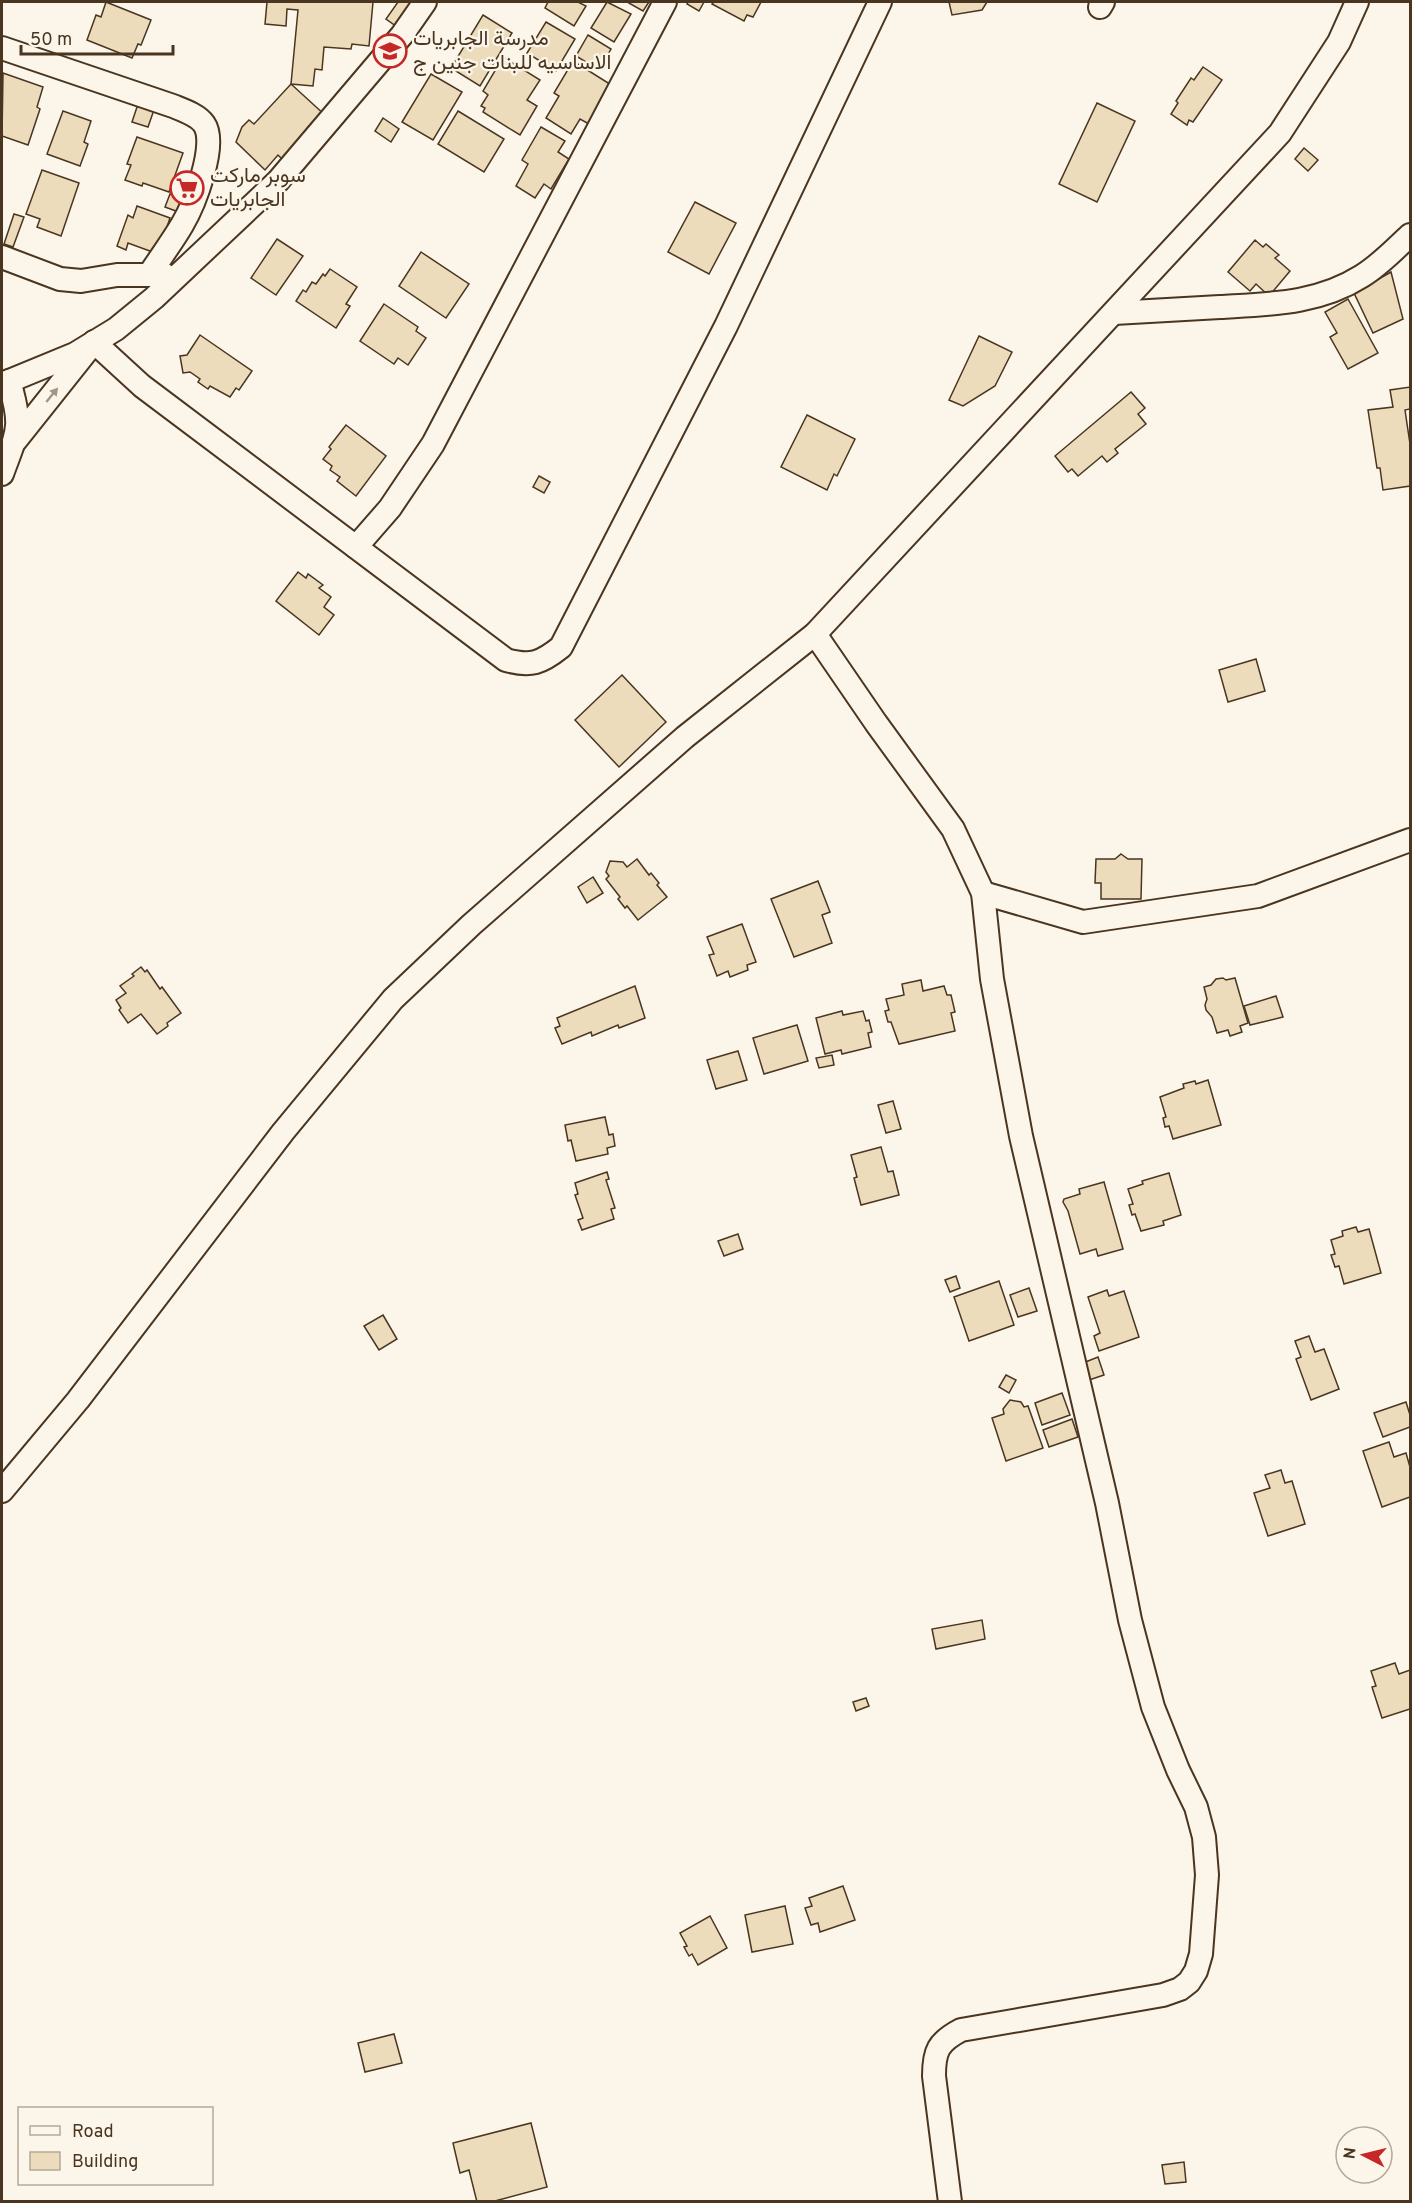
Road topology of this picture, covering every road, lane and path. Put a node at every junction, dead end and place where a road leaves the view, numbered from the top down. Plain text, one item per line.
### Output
1 (425, 2) edge
2 (665, 2) edge
3 (880, 2) edge
4 (1357, 2) edge
5 (2, 48) edge
6 (1410, 235) edge
7 (2, 257) edge
8 (149, 275) junction
9 (178, 275) junction
10 (1114, 313) junction
11 (94, 342) junction
12 (5, 382) edge
13 (5, 456) edge
14 (356, 547) junction
15 (815, 634) junction
16 (1410, 840) edge
17 (983, 893) junction
18 (2, 1491) edge
19 (950, 2202) edge

1 - 9 street
2 - 14 street
3 - 14 street
4 - 10 street
5 - 8 street
6 - 10 street
7 - 8 street
8 - 9 street
9 - 11 street
10 - 15 street
11 - 12 street
13 -> 11 street
11 - 14 street
12 - 13 street
15 - 17 street
15 - 18 street
16 - 17 street
17 - 19 street

